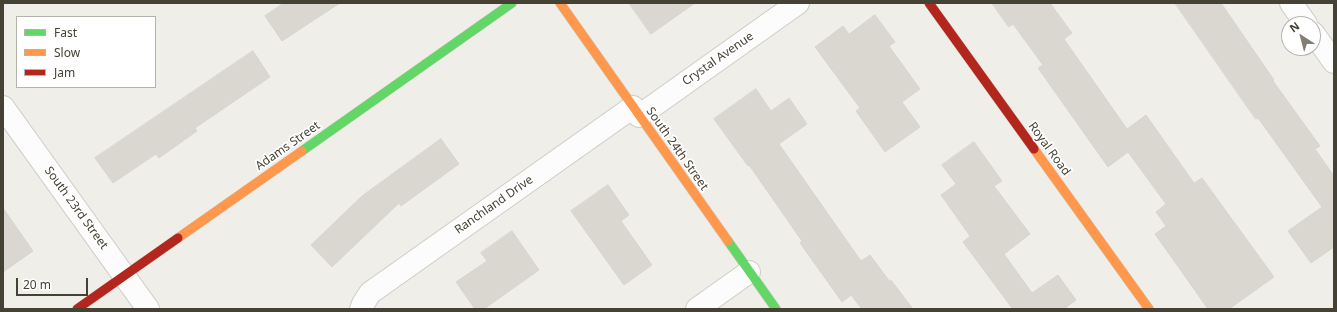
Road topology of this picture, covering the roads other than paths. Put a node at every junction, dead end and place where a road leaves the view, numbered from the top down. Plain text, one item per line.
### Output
1 (512, 3) edge
2 (560, 3) edge
3 (798, 3) edge
4 (930, 3) edge
5 (1291, 3) edge
6 (1300, 16) edge
7 (1321, 44) edge
8 (1334, 62) edge
9 (3, 106) edge
10 (636, 111) junction
11 (749, 272) junction
12 (124, 276) junction
13 (77, 309) edge
14 (148, 309) edge
15 (361, 309) edge
16 (697, 309) edge
17 (776, 309) edge
18 (1149, 309) edge

1 - 12 street, Adams Street
2 - 10 street, South 24th Street
3 - 10 street, Crystal Avenue
4 - 18 street, Royal Road
5 - 6 street
7 - 8 street
9 - 12 street, South 23rd Street
10 - 11 street, South 24th Street
10 - 15 street, Ranchland Drive
11 - 16 street
11 - 17 street, South 24th Street
12 - 13 street, Adams Street
12 - 14 street, South 23rd Street

